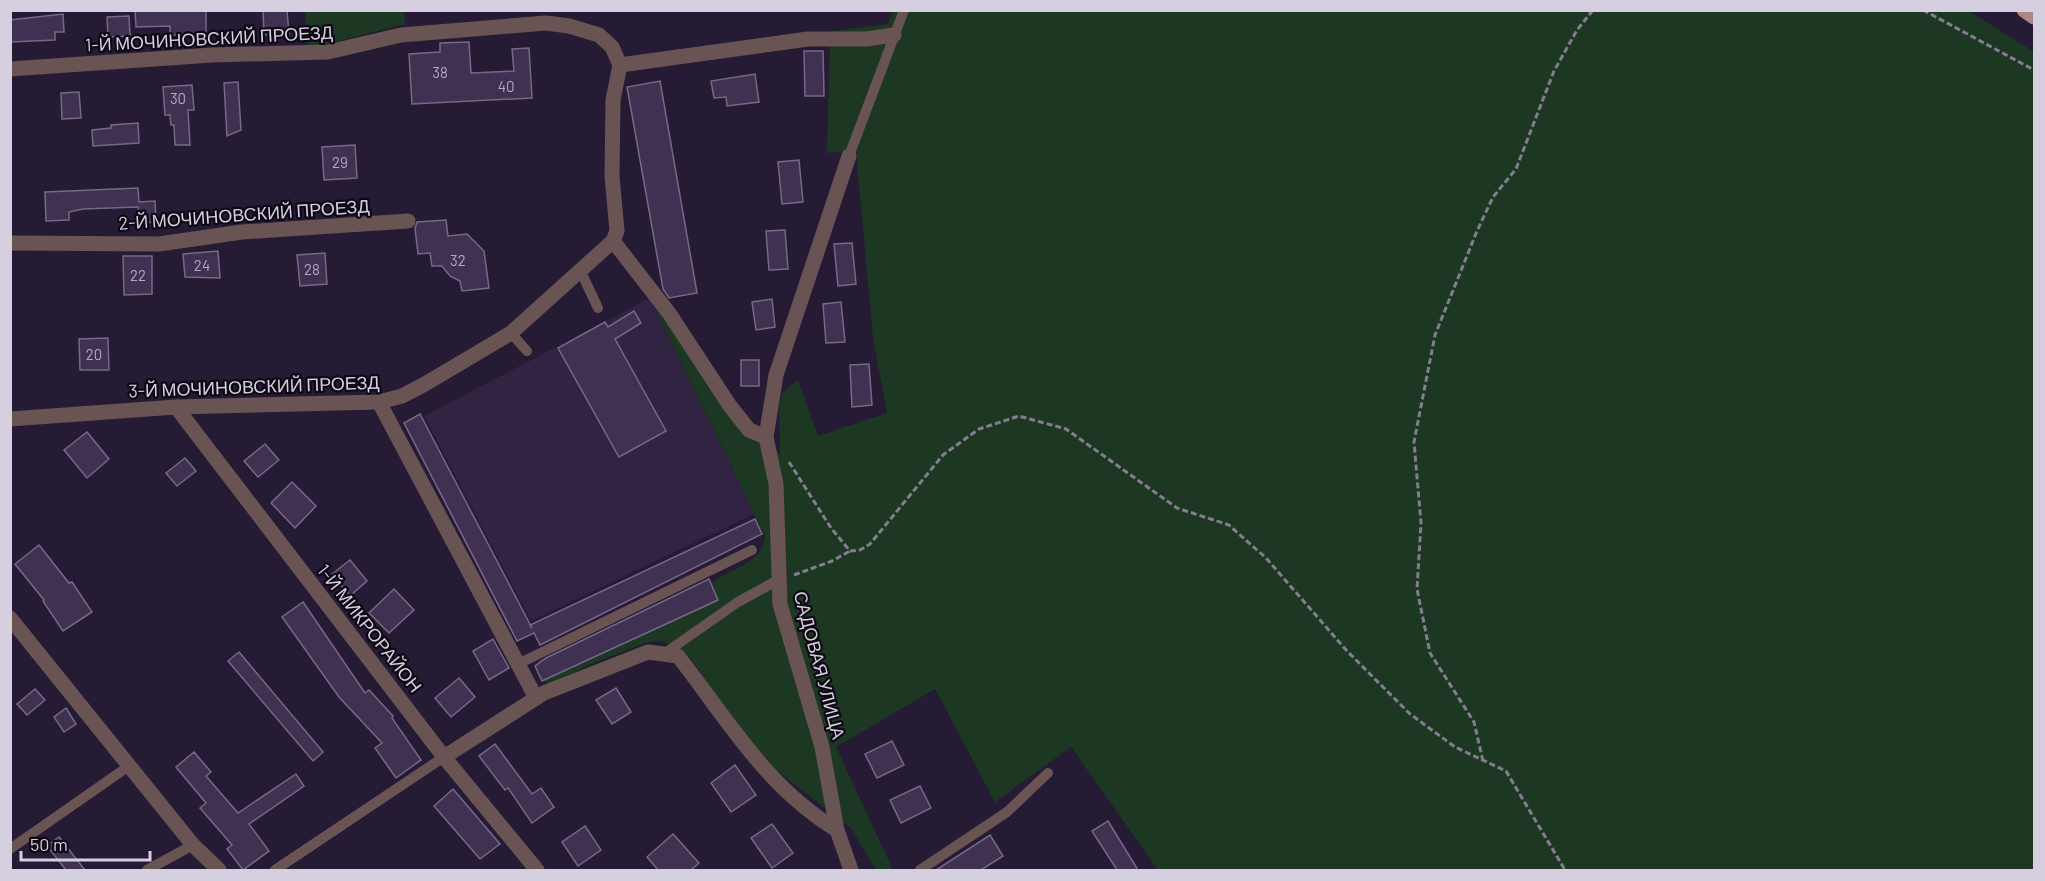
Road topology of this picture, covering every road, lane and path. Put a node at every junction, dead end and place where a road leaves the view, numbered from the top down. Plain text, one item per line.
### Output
1 (904, 10) edge
2 (1593, 10) edge
3 (1923, 10) edge
4 (2024, 10) edge
5 (2034, 17) edge
6 (894, 35) junction
7 (620, 65) junction
8 (10, 69) edge
9 (2034, 70) edge
10 (849, 156) joint
11 (408, 221) dead end
12 (613, 241) junction
13 (10, 243) edge
14 (580, 270) junction
15 (598, 308) dead end
16 (511, 333) junction
17 (527, 351) dead end
18 (379, 402) junction
19 (176, 407) junction
20 (10, 419) edge
21 (766, 437) junction
22 (787, 459) dead end
23 (752, 550) dead end
24 (850, 551) junction
25 (778, 580) junction
26 (10, 618) edge
27 (665, 653) junction
28 (518, 664) junction
29 (536, 698) junction
30 (444, 757) junction
31 (1483, 761) junction
32 (129, 766) junction
33 (1048, 773) dead end
34 (837, 830) junction
35 (193, 845) junction
36 (10, 849) edge
37 (147, 870) edge
38 (219, 870) edge
39 (275, 870) edge
40 (537, 870) edge
41 (851, 870) edge
42 (920, 870) edge
43 (1565, 870) edge

1 - 6 lane
2 - 31 path
3 - 9 path
4 - 5 main road
6 - 7 street
6 - 10 lane
7 - 8 street, 1-Й МОЧИНОВСКИЙ ПРОЕЗД
7 - 12 street
10 - 21 street, САДОВАЯ УЛИЦА
11 - 13 street, 2-Й МОЧИНОВСКИЙ ПРОЕЗД
12 - 14 street, 3-Й МОЧИНОВСКИЙ ПРОЕЗД
12 - 21 street
14 - 15 lane
14 - 16 street, 3-Й МОЧИНОВСКИЙ ПРОЕЗД
16 - 17 lane
16 - 18 street, 3-Й МОЧИНОВСКИЙ ПРОЕЗД
18 - 19 street, 3-Й МОЧИНОВСКИЙ ПРОЕЗД
18 - 28 street
19 - 20 street, 3-Й МОЧИНОВСКИЙ ПРОЕЗД
19 - 30 street, 1-Й МИКРОРАЙОН
21 - 25 street, САДОВАЯ УЛИЦА
22 - 24 path
23 - 28 lane
24 - 25 path
24 - 31 path
25 - 27 lane
25 - 34 street, САДОВАЯ УЛИЦА
26 - 32 street
27 - 29 street
27 - 34 street
28 - 29 street
29 - 30 street
30 - 39 lane
30 - 40 street, 1-Й МИКРОРАЙОН
31 - 43 path
32 - 35 street
32 - 36 lane
33 - 42 lane
34 - 41 street, САДОВАЯ УЛИЦА
35 - 37 lane
35 - 38 street

